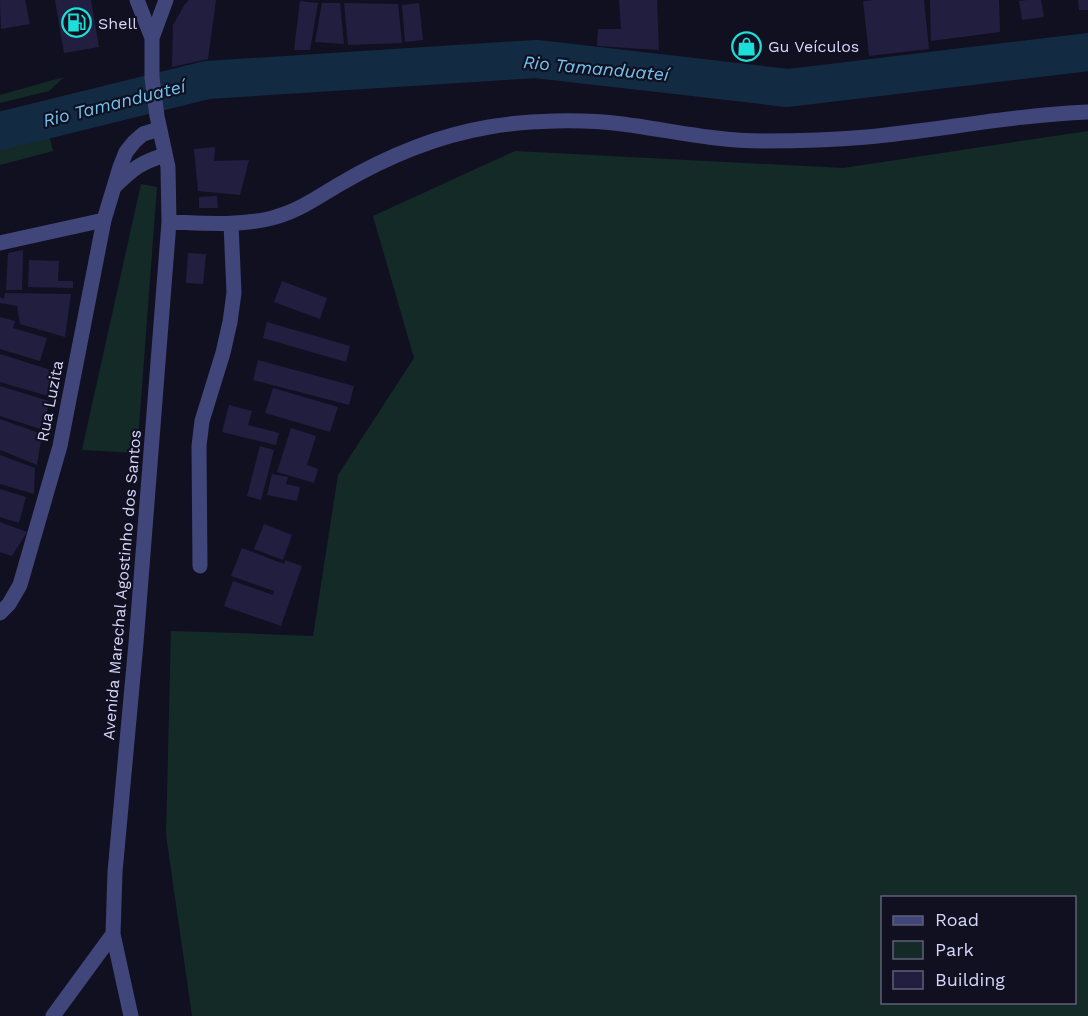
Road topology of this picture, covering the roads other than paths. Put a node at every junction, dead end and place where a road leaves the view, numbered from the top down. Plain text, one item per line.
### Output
1 (137, 0) edge
2 (166, 0) edge
3 (152, 38) junction
4 (1088, 112) edge
5 (158, 123) junction
6 (165, 155) junction
7 (114, 188) junction
8 (104, 220) junction
9 (169, 222) junction
10 (231, 224) junction
11 (0, 243) edge
12 (200, 566) dead end
13 (0, 613) edge
14 (113, 934) junction
15 (52, 1016) edge
16 (131, 1016) edge

1 - 3 street
2 - 3 street
3 - 5 street
4 - 10 street
5 - 6 street
5 - 7 street, Rua Luzita
6 - 7 street, Rua Luzita
6 - 9 street, Avenida Marechal Agostinho dos Santos
7 - 8 street, Rua Luzita
8 - 11 street
8 - 13 street, Rua Luzita
9 - 10 street
9 - 14 street, Avenida Marechal Agostinho dos Santos
10 - 12 street
14 - 15 street
14 - 16 street, Avenida Marechal Agostinho dos Santos

